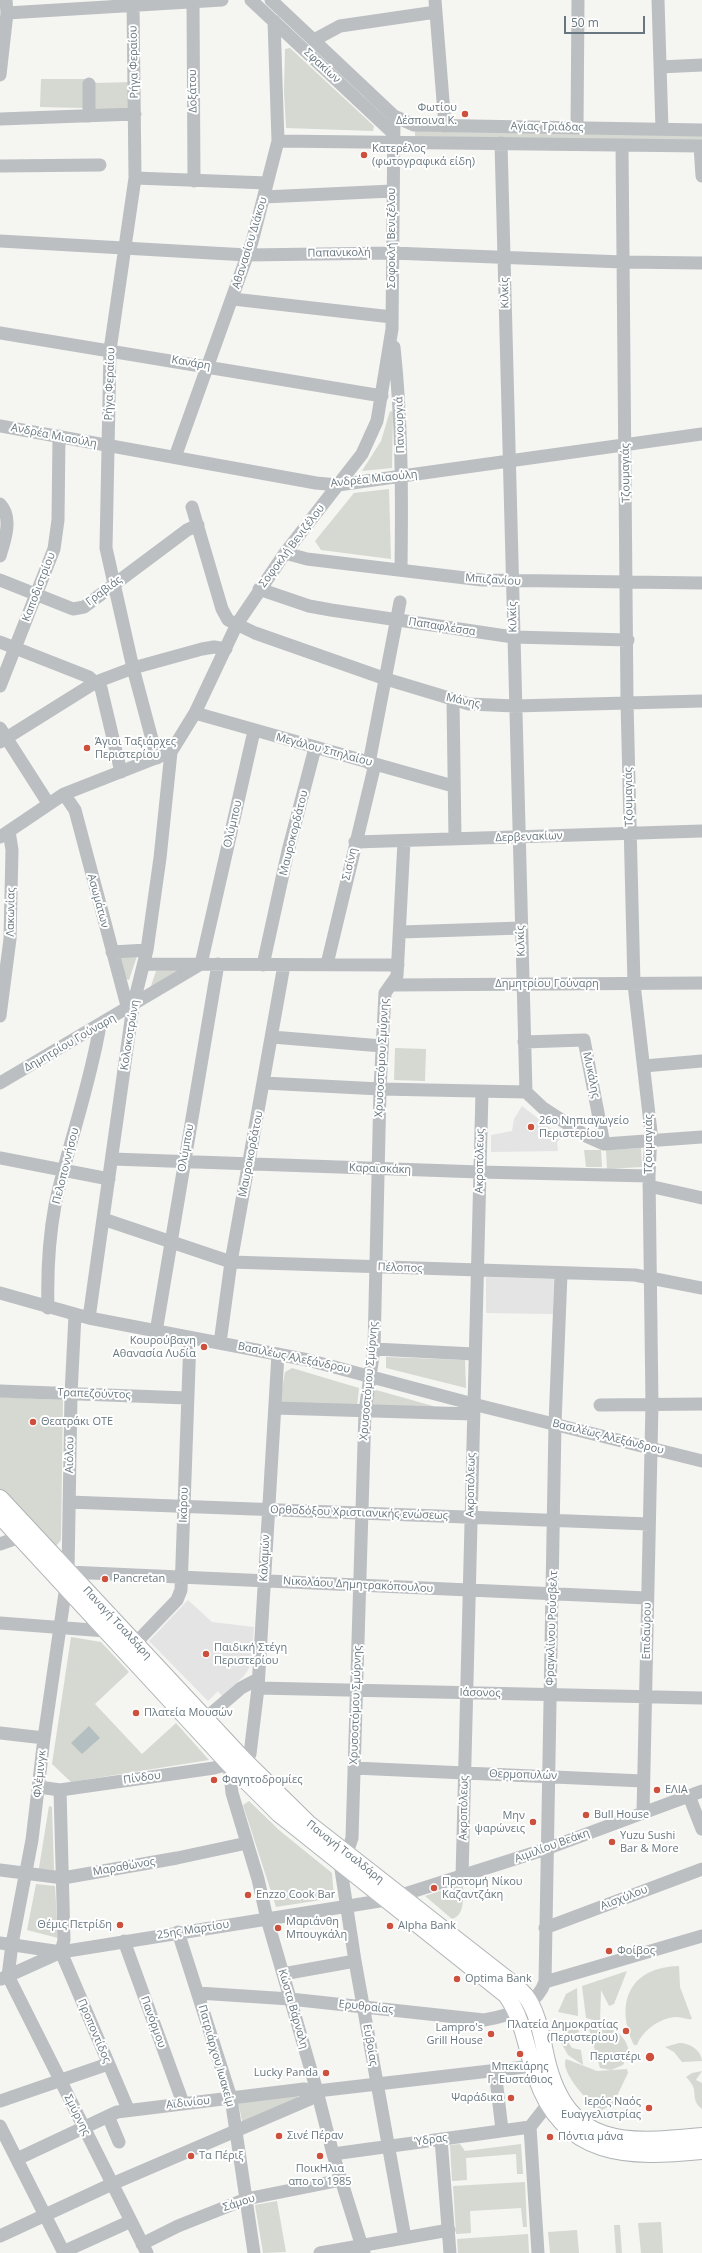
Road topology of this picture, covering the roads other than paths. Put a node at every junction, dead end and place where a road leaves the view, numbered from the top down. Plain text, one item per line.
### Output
1 (6, 0) edge
2 (222, 0) edge
3 (251, 0) edge
4 (271, 0) edge
5 (578, 0) edge
6 (658, 0) edge
7 (192, 2) junction
8 (133, 3) edge
9 (436, 6) edge
10 (7, 13) junction
11 (274, 21) junction
12 (2, 39) edge
13 (314, 40) junction
14 (702, 66) edge
15 (660, 67) junction
16 (0, 75) edge
17 (89, 84) dead end
18 (135, 114) junction
19 (89, 116) junction
20 (394, 116) junction
21 (0, 119) edge
22 (445, 126) junction
23 (578, 128) junction
24 (662, 129) junction
25 (702, 130) edge
26 (393, 137) junction
27 (278, 141) junction
28 (501, 143) junction
29 (622, 145) junction
30 (701, 146) edge
31 (0, 166) edge
32 (100, 166) dead end
33 (702, 176) edge
34 (135, 178) junction
35 (194, 181) junction
36 (267, 183) junction
37 (392, 191) junction
38 (264, 197) junction
39 (0, 241) edge
40 (125, 247) junction
41 (392, 252) junction
42 (247, 255) junction
43 (504, 257) junction
44 (623, 262) junction
45 (702, 262) edge
46 (233, 299) junction
47 (392, 323) junction
48 (0, 333) edge
49 (110, 350) junction
50 (208, 366) junction
51 (382, 396) junction
52 (0, 426) edge
53 (702, 434) edge
54 (59, 436) junction
55 (626, 444) junction
56 (107, 447) junction
57 (175, 456) junction
58 (509, 460) junction
59 (402, 476) junction
60 (338, 485) junction
61 (0, 504) edge
62 (192, 507) dead end
63 (198, 525) junction
64 (285, 553) junction
65 (0, 556) edge
66 (401, 569) junction
67 (0, 580) edge
68 (512, 582) junction
69 (627, 583) junction
70 (702, 583) edge
71 (115, 584) junction
72 (259, 589) junction
73 (37, 595) junction
74 (400, 602) dead end
75 (397, 620) junction
76 (236, 624) junction
77 (513, 637) junction
78 (628, 640) junction
79 (0, 642) edge
80 (15, 648) junction
81 (226, 650) junction
82 (133, 668) junction
83 (386, 679) junction
84 (96, 682) junction
85 (0, 686) edge
86 (453, 700) junction
87 (702, 700) edge
88 (627, 702) junction
89 (515, 706) junction
90 (195, 713) junction
91 (254, 730) junction
92 (2, 736) edge
93 (315, 748) junction
94 (171, 752) junction
95 (157, 758) junction
96 (372, 764) junction
97 (121, 772) junction
98 (453, 786) junction
99 (64, 794) junction
100 (48, 803) junction
101 (702, 831) edge
102 (630, 833) junction
103 (4, 834) edge
104 (519, 837) junction
105 (455, 839) junction
106 (404, 841) junction
107 (355, 842) junction
108 (521, 928) junction
109 (401, 932) junction
110 (147, 950) junction
111 (112, 952) junction
112 (145, 964) junction
113 (201, 964) junction
114 (218, 964) junction
115 (326, 964) junction
116 (263, 965) junction
117 (284, 965) junction
118 (398, 965) junction
119 (702, 983) edge
120 (634, 984) junction
121 (393, 985) junction
122 (523, 985) junction
123 (133, 1006) junction
124 (0, 1016) edge
125 (100, 1025) junction
126 (272, 1037) junction
127 (524, 1042) junction
128 (382, 1046) junction
129 (702, 1061) edge
130 (644, 1066) junction
131 (0, 1083) edge
132 (264, 1083) junction
133 (380, 1089) junction
134 (482, 1092) junction
135 (526, 1092) junction
136 (702, 1137) edge
137 (650, 1142) junction
138 (604, 1144) junction
139 (0, 1158) edge
140 (112, 1159) junction
141 (183, 1162) junction
142 (249, 1164) junction
143 (378, 1169) junction
144 (64, 1170) junction
145 (480, 1172) junction
146 (109, 1179) junction
147 (649, 1181) junction
148 (702, 1198) edge
149 (103, 1220) junction
150 (170, 1242) junction
151 (231, 1262) junction
152 (375, 1267) junction
153 (477, 1270) junction
154 (561, 1274) junction
155 (650, 1277) junction
156 (702, 1288) edge
157 (0, 1294) edge
158 (48, 1308) junction
159 (75, 1315) junction
160 (89, 1318) junction
161 (156, 1332) junction
162 (190, 1338) junction
163 (220, 1343) junction
164 (374, 1349) junction
165 (278, 1354) junction
166 (474, 1354) junction
167 (369, 1375) junction
168 (0, 1391) edge
169 (71, 1394) junction
170 (187, 1398) junction
171 (652, 1404) junction
172 (702, 1404) edge
173 (600, 1405) dead end
174 (275, 1408) junction
175 (473, 1409) junction
176 (365, 1411) junction
177 (556, 1424) junction
178 (650, 1448) junction
179 (702, 1461) edge
180 (0, 1498) edge
181 (69, 1502) junction
182 (184, 1506) junction
183 (267, 1509) junction
184 (362, 1513) junction
185 (0, 1516) edge
186 (471, 1517) junction
187 (554, 1520) junction
188 (649, 1524) junction
189 (25, 1533) junction
190 (0, 1544) edge
191 (182, 1577) junction
192 (67, 1579) junction
193 (264, 1581) junction
194 (360, 1585) junction
195 (469, 1590) junction
196 (553, 1594) junction
197 (647, 1598) junction
198 (0, 1623) edge
199 (61, 1628) junction
200 (106, 1631) junction
201 (131, 1648) junction
202 (258, 1684) junction
203 (356, 1690) junction
204 (467, 1692) junction
205 (550, 1694) junction
206 (645, 1696) junction
207 (702, 1698) edge
208 (201, 1723) junction
209 (0, 1733) edge
210 (44, 1738) junction
211 (236, 1762) junction
212 (354, 1768) junction
213 (465, 1773) junction
214 (548, 1776) junction
215 (643, 1781) junction
216 (39, 1787) junction
217 (60, 1790) junction
218 (702, 1791) edge
219 (689, 1796) junction
220 (643, 1814) junction
221 (702, 1829) edge
222 (247, 1843) junction
223 (546, 1849) junction
224 (344, 1858) junction
225 (702, 1869) edge
226 (0, 1870) edge
227 (25, 1874) junction
228 (462, 1877) junction
229 (63, 1878) junction
230 (393, 1898) junction
231 (346, 1906) junction
232 (267, 1919) junction
233 (546, 1928) junction
234 (178, 1932) junction
235 (702, 1936) edge
236 (124, 1941) junction
237 (6, 1944) edge
238 (61, 1952) junction
239 (355, 1962) junction
240 (283, 1974) junction
241 (4, 1978) edge
242 (545, 1982) junction
243 (198, 1993) junction
244 (290, 1999) junction
245 (523, 2007) junction
246 (364, 2008) junction
247 (108, 2064) junction
248 (533, 2066) junction
249 (494, 2070) junction
250 (60, 2080) junction
251 (377, 2083) junction
252 (317, 2090) junction
253 (231, 2098) junction
254 (0, 2101) edge
255 (183, 2103) junction
256 (548, 2104) junction
257 (128, 2110) junction
258 (108, 2116) junction
259 (0, 2126) edge
260 (83, 2127) junction
261 (530, 2127) junction
262 (502, 2130) junction
263 (235, 2131) junction
264 (702, 2136) edge
265 (441, 2139) junction
266 (119, 2142) dead end
267 (388, 2146) junction
268 (5, 2150) edge
269 (702, 2151) edge
270 (333, 2154) junction
271 (17, 2159) junction
272 (341, 2180) junction
273 (112, 2184) junction
274 (246, 2199) junction
275 (46, 2215) junction
276 (131, 2221) junction
277 (449, 2230) junction
278 (0, 2236) edge
279 (405, 2238) junction
280 (144, 2248) edge
281 (363, 2250) edge
282 (64, 2253) edge
283 (254, 2253) edge
284 (320, 2253) edge
285 (450, 2253) edge
286 (538, 2253) edge

1 - 10 street
2 - 7 street
3 - 11 street, Σφακίων
4 - 13 street, Σφακίων
5 - 23 street
6 - 15 street
7 - 8 street
7 - 35 street, Δοξάτου
8 - 10 street
8 - 18 street, Ρήγα Φεραίου
9 - 13 street
9 - 22 street
10 - 12 street
11 - 26 street, Σφακίων
11 - 27 street, Αθανασίου Διάκου
12 - 16 street
13 - 20 street, Σφακίων
14 - 15 street
15 - 24 street
17 - 19 street
18 - 19 street
18 - 34 street, Ρήγα Φεραίου
19 - 21 street
20 - 22 street, Αγίας Τριάδας
20 - 26 street
22 - 23 street, Αγίας Τριάδας
23 - 24 street, Αγίας Τριάδας
24 - 25 street, Αγίας Τριάδας
26 - 27 street, Αγίας Τριάδας
26 - 28 street, Αγίας Τριάδας
26 - 37 street, Σοφοκλή Βενιζέλου
27 - 36 street, Αθανασίου Διάκου
28 - 29 street, Αγίας Τριάδας
28 - 43 street, Κιλκίς
29 - 30 street, Αγίας Τριάδας
29 - 44 street, Τζουμαγιάς
30 - 33 street
31 - 32 street
34 - 35 street
34 - 40 street, Ρήγα Φεραίου
35 - 36 street
36 - 38 street, Αθανασίου Διάκου
37 - 38 street
37 - 41 street, Σοφοκλή Βενιζέλου
38 - 42 street, Αθανασίου Διάκου
39 - 40 street, Παπανικολή
40 - 42 street, Παπανικολή
40 - 49 street, Ρήγα Φεραίου
41 - 42 street, Παπανικολή
41 - 43 street, Παπανικολή
41 - 47 street, Σοφοκλή Βενιζέλου
42 - 46 street, Αθανασίου Διάκου
43 - 44 street, Παπανικολή
43 - 58 street, Κιλκίς
44 - 45 street, Παπανικολή
44 - 55 street, Τζουμαγιάς
46 - 47 street
46 - 50 street, Αθανασίου Διάκου
47 - 51 street, Σοφοκλή Βενιζέλου
47 - 59 street, Πανουργιά
48 - 49 street, Κανάρη
49 - 50 street, Κανάρη
49 - 56 street, Ρήγα Φεραίου
50 - 51 street, Κανάρη
50 - 57 street, Αθανασίου Διάκου
51 - 60 street, Σοφοκλή Βενιζέλου
52 - 54 street, Ανδρέα Μιαούλη
53 - 55 street, Ανδρέα Μιαούλη
54 - 56 street, Ανδρέα Μιαούλη
54 - 73 street, Καποδιστρίου
55 - 58 street, Ανδρέα Μιαούλη
55 - 69 street, Τζουμαγιάς
56 - 57 street, Ανδρέα Μιαούλη
56 - 71 street, Ρήγα Φεραίου
57 - 60 street, Ανδρέα Μιαούλη
58 - 59 street, Ανδρέα Μιαούλη
58 - 68 street, Κιλκίς
59 - 60 street, Ανδρέα Μιαούλη
59 - 66 street, Πανουργιά
60 - 64 street, Σοφοκλή Βενιζέλου
61 - 65 street
62 - 63 street
63 - 71 street, Γραβιάς
63 - 76 street
64 - 66 street, Μπιζανίου
64 - 72 street, Σοφοκλή Βενιζέλου
66 - 68 street, Μπιζανίου
67 - 73 street, Γραβιάς
68 - 69 street, Μπιζανίου
68 - 77 street, Κιλκίς
69 - 70 street, Μπιζανίου
69 - 78 street, Τζουμαγιάς
71 - 73 street, Γραβιάς
71 - 82 street, Ρήγα Φεραίου
72 - 75 street, Παπαφλέσσα
72 - 76 street, Σοφοκλή Βενιζέλου
73 - 80 street, Καποδιστρίου
74 - 75 street
75 - 77 street, Παπαφλέσσα
75 - 83 street
76 - 81 street, Σοφοκλή Βενιζέλου
76 - 83 street, Μάνης
77 - 78 street, Παπαφλέσσα
77 - 89 street, Κιλκίς
78 - 88 street, Τζουμαγιάς
79 - 80 street
80 - 84 street
80 - 85 street, Καποδιστρίου
81 - 82 street
81 - 90 street, Σοφοκλή Βενιζέλου
82 - 84 street
82 - 95 street, Ρήγα Φεραίου
83 - 86 street, Μάνης
83 - 96 street
84 - 92 street
84 - 97 street
86 - 89 street, Μάνης
86 - 98 street
87 - 88 street, Μάνης
88 - 89 street, Μάνης
88 - 102 street, Τζουμαγιάς
89 - 104 street, Κιλκίς
90 - 91 street, Μεγάλου Σπηλαίου
90 - 94 street, Σοφοκλή Βενιζέλου
91 - 93 street, Μεγάλου Σπηλαίου
91 - 113 street, Ολύμπου
92 - 100 street
93 - 96 street, Μεγάλου Σπηλαίου
93 - 116 street, Μαυροκορδάτου
94 - 95 street
94 - 110 street, Κολοκοτρώνη
95 - 97 street
96 - 98 street, Μεγάλου Σπηλαίου
96 - 107 street, Σισίνη
97 - 99 street
98 - 105 street
99 - 100 street
99 - 111 street, Ασωμάτων
100 - 103 street
101 - 102 street, Δερβενακίων
102 - 104 street, Δερβενακίων
102 - 120 street, Τζουμαγιάς
103 - 124 street, Λακωνίας
104 - 105 street, Δερβενακίων
104 - 108 street, Κιλκίς
105 - 106 street, Δερβενακίων
106 - 107 street, Δερβενακίων
106 - 109 street, Χρυσοστόμου Σμύρνης
107 - 115 street, Σισίνη
108 - 109 street
108 - 122 street, Κιλκίς
109 - 118 street, Χρυσοστόμου Σμύρνης
110 - 111 street
110 - 112 street, Κολοκοτρώνη
111 - 123 street, Ασωμάτων
112 - 113 street
112 - 123 street, Κολοκοτρώνη
113 - 114 street
113 - 123 street, Δημητρίου Γούναρη
114 - 116 street
114 - 141 street, Ολύμπου
115 - 117 street
115 - 118 street
116 - 117 street
117 - 126 street, Μαυροκορδάτου
118 - 121 street, Χρυσοστόμου Σμύρνης
119 - 120 street, Δημητρίου Γούναρη
120 - 122 street, Δημητρίου Γούναρη
120 - 130 street, Τζουμαγιάς
121 - 122 street, Δημητρίου Γούναρη
121 - 128 street, Χρυσοστόμου Σμύρνης
122 - 127 street, Κιλκίς
123 - 125 street, Δημητρίου Γούναρη
123 - 140 street, Κολοκοτρώνη
125 - 131 street, Δημητρίου Γούναρη
125 - 144 street, Πελοποννήσου
126 - 128 street
126 - 132 street, Μαυροκορδάτου
127 - 135 street, Κιλκίς
127 - 138 street, Μυκάλης
128 - 133 street, Χρυσοστόμου Σμύρνης
129 - 130 street
130 - 137 street, Τζουμαγιάς
132 - 133 street
132 - 142 street, Μαυροκορδάτου
133 - 134 street
133 - 143 street, Χρυσοστόμου Σμύρνης
134 - 135 street
134 - 145 street, Ακροπόλεως
135 - 138 street
136 - 137 street
137 - 138 street
137 - 147 street, Τζουμαγιάς
139 - 144 street
140 - 141 street, Καραϊσκάκη
140 - 146 street, Κολοκοτρώνη
141 - 142 street, Καραϊσκάκη
141 - 150 street, Ολύμπου
142 - 143 street, Καραϊσκάκη
142 - 151 street, Μαυροκορδάτου
143 - 145 street, Καραϊσκάκη
143 - 152 street, Χρυσοστόμου Σμύρνης
144 - 146 street
144 - 158 street, Πελοποννήσου
145 - 147 street, Καραϊσκάκη
145 - 153 street, Ακροπόλεως
146 - 149 street, Κολοκοτρώνη
147 - 148 street, Καραϊσκάκη
147 - 155 street, Τζουμαγιάς
149 - 150 street, Πέλοπος
149 - 160 street, Κολοκοτρώνη
150 - 151 street, Πέλοπος
150 - 161 street, Ολύμπου
151 - 152 street, Πέλοπος
151 - 163 street, Μαυροκορδάτου
152 - 153 street, Πέλοπος
152 - 164 street, Χρυσοστόμου Σμύρνης
153 - 154 street, Πέλοπος
153 - 166 street, Ακροπόλεως
154 - 155 street, Πέλοπος
154 - 177 street, Φραγκλίνου Ρούσβελτ
155 - 156 street, Πέλοπος
155 - 171 street, Τζουμαγιάς
157 - 158 street, Βασιλέως Αλεξάνδρου
158 - 159 street, Βασιλέως Αλεξάνδρου
159 - 160 street, Βασιλέως Αλεξάνδρου
159 - 169 street, Αιόλου
160 - 161 street, Βασιλέως Αλεξάνδρου
161 - 162 street, Βασιλέως Αλεξάνδρου
162 - 163 street, Βασιλέως Αλεξάνδρου
162 - 170 street, Ικάρου
163 - 165 street, Βασιλέως Αλεξάνδρου
164 - 166 street
164 - 167 street, Χρυσοστόμου Σμύρνης
165 - 167 street, Βασιλέως Αλεξάνδρου
165 - 174 street, Καλαμών
166 - 175 street, Ακροπόλεως
167 - 175 street, Βασιλέως Αλεξάνδρου
167 - 176 street, Χρυσοστόμου Σμύρνης
168 - 169 street, Τραπεζούντος
169 - 170 street, Τραπεζούντος
169 - 181 street, Αιόλου
170 - 182 street, Ικάρου
171 - 172 street
171 - 173 street
171 - 178 street, Τζουμαγιάς
174 - 176 street, Βασιλέως Αλεξάνδρου
174 - 183 street, Καλαμών
175 - 176 street, Βασιλέως Αλεξάνδρου
175 - 177 street, Βασιλέως Αλεξάνδρου
175 - 186 street, Ακροπόλεως
176 - 184 street, Χρυσοστόμου Σμύρνης
177 - 178 street, Βασιλέως Αλεξάνδρου
177 - 187 street, Φραγκλίνου Ρούσβελτ
178 - 179 street, Βασιλέως Αλεξάνδρου
178 - 188 street, Επιδαύρου
180 - 189 main road, Παναγή Τσαλδάρη
181 - 182 street, Ορθοδόξου Χριστιανικής ενώσεως
181 - 192 street, Αιόλου
182 - 183 street, Ορθοδόξου Χριστιανικής ενώσεως
182 - 191 street, Ικάρου
183 - 184 street, Ορθοδόξου Χριστιανικής ενώσεως
183 - 193 street, Καλαμών
184 - 186 street, Ορθοδόξου Χριστιανικής ενώσεως
184 - 194 street, Χρυσοστόμου Σμύρνης
185 - 189 main road, Παναγή Τσαλδάρη
186 - 187 street, Ορθοδόξου Χριστιανικής ενώσεως
186 - 195 street, Ακροπόλεως
187 - 188 street, Ορθοδόξου Χριστιανικής ενώσεως
187 - 196 street, Φραγκλίνου Ρούσβελτ
188 - 197 street, Επιδαύρου
189 - 190 street
189 - 192 main road, Παναγή Τσαλδάρη
191 - 192 street, Νικολάου Δημητρακόπουλου
191 - 193 street, Νικολάου Δημητρακόπουλου
191 - 201 street, Ικάρου
192 - 199 street, Φλέμινγκ
192 - 200 main road, Παναγή Τσαλδάρη
192 - 201 main road, Παναγή Τσαλδάρη
193 - 194 street, Νικολάου Δημητρακόπουλου
193 - 202 street, Καλαμών
194 - 195 street, Νικολάου Δημητρακόπουλου
194 - 203 street, Χρυσοστόμου Σμύρνης
195 - 196 street, Νικολάου Δημητρακόπουλου
195 - 204 street, Ακροπόλεως
196 - 197 street, Νικολάου Δημητρακόπουλου
196 - 205 street, Φραγκλίνου Ρούσβελτ
197 - 206 street, Επιδαύρου
198 - 199 street
199 - 200 street
199 - 210 street, Φλέμινγκ
200 - 201 main road, Παναγή Τσαλδάρη
201 - 208 main road, Παναγή Τσαλδάρη
202 - 203 street, Ιάσονος
202 - 208 street, Ιάσονος
202 - 211 street, Καλαμών
203 - 204 street, Ιάσονος
203 - 212 street, Χρυσοστόμου Σμύρνης
204 - 205 street, Ιάσονος
204 - 213 street, Ακροπόλεως
205 - 206 street, Ιάσονος
205 - 214 street, Φραγκλίνου Ρούσβελτ
206 - 207 street, Ιάσονος
206 - 215 street, Επιδαύρου
208 - 211 main road, Παναγή Τσαλδάρη
209 - 210 street
210 - 216 street, Φλέμινγκ
211 - 217 street, Πίνδου
211 - 222 street, Κώστα Βάρναλη
211 - 224 main road, Παναγή Τσαλδάρη
212 - 213 street, Θερμοπυλών
212 - 224 street, Χρυσοστόμου Σμύρνης
213 - 214 street, Θερμοπυλών
213 - 228 street, Ακροπόλεως
214 - 215 street, Θερμοπυλών
214 - 223 street, Φραγκλίνου Ρούσβελτ
215 - 220 street, Επιδαύρου
216 - 217 street, Πίνδου
216 - 227 street, Φλέμινγκ
217 - 229 street, Φλέμινγκ
218 - 219 street, Αιμιλίου Βεάκη
219 - 220 street, Αιμιλίου Βεάκη
219 - 221 street
220 - 223 street, Αιμιλίου Βεάκη
222 - 229 street, Μαραθώνος
222 - 232 street, Κώστα Βάρναλη
223 - 228 street, Αιμιλίου Βεάκη
223 - 233 street, Φραγκλίνου Ρούσβελτ
224 - 230 main road, Παναγή Τσαλδάρη
224 - 231 street, Ευβοίας
225 - 233 street, Αισχύλου
226 - 227 street, Μαραθώνος
227 - 229 street, Μαραθώνος
227 - 237 street, Φλέμινγκ
228 - 230 street, Αιμιλίου Βεάκη
229 - 238 street, Φλέμινγκ
230 - 231 street, 25ης Μαρτίου
230 - 245 main road, Παναγή Τσαλδάρη
231 - 232 street, 25ης Μαρτίου
231 - 239 street, Ευβοίας
232 - 234 street, 25ης Μαρτίου
232 - 240 street, Κώστα Βάρναλη
233 - 242 street, Φραγκλίνου Ρούσβελτ
234 - 236 street, 25ης Μαρτίου
234 - 243 street, Πατριάρχου Ιωακείμ
235 - 242 street
236 - 238 street, 25ης Μαρτίου
236 - 255 street, Πανόρμου
237 - 238 street, 25ης Μαρτίου
237 - 241 street, Φλέμινγκ
238 - 241 street
238 - 247 street, Προποντίδος
239 - 240 street
239 - 246 street, Ευβοίας
240 - 244 street, Κώστα Βάρναλη
241 - 250 street, Σμύρνης
242 - 245 street
243 - 244 street, Ερυθραίας
243 - 253 street, Πατριάρχου Ιωακείμ
244 - 246 street, Ερυθραίας
244 - 252 street, Κώστα Βάρναλη
245 - 246 street, Ερυθραίας
245 - 248 main road, Παναγή Τσαλδάρη
245 - 264 main road, Παναγή Τσαλδάρη
246 - 251 street, Ευβοίας
247 - 250 street
247 - 257 street, Προποντίδος
248 - 249 street, Αϊδινίου
248 - 256 main road, Παναγή Τσαλδάρη
249 - 251 street, Αϊδινίου
249 - 262 street
250 - 254 street
250 - 260 street, Σμύρνης
251 - 252 street, Αϊδινίου
251 - 267 street, Ευβοίας
252 - 253 street, Αϊδινίου
252 - 263 street
252 - 270 street, Κώστα Βάρναλη
253 - 255 street, Αϊδινίου
253 - 263 street, Πατριάρχου Ιωακείμ
255 - 257 street, Αϊδινίου
256 - 261 street
256 - 269 main road, Παναγή Τσαλδάρη
257 - 258 street, Αϊδινίου
258 - 260 street, Αϊδινίου
258 - 266 street
259 - 268 street
260 - 271 street, Αϊδινίου
260 - 273 street, Σμύρνης
261 - 262 street, Ύδρας
261 - 286 street
262 - 265 street, Ύδρας
263 - 273 street
263 - 274 street, Πατριάρχου Ιωακείμ
265 - 267 street, Ύδρας
265 - 277 street
267 - 270 street, Ύδρας
267 - 279 street, Ευβοίας
268 - 271 street
270 - 272 street, Κώστα Βάρναλη
271 - 275 street
272 - 274 street, Σάμου
272 - 281 street, Κώστα Βάρναλη
273 - 275 street
273 - 276 street, Σμύρνης
274 - 280 street, Σάμου
274 - 283 street, Πατριάρχου Ιωακείμ
275 - 278 street
275 - 282 street
276 - 280 street, Σμύρνης
276 - 282 street
277 - 279 street
277 - 285 street
279 - 281 street
281 - 284 street

